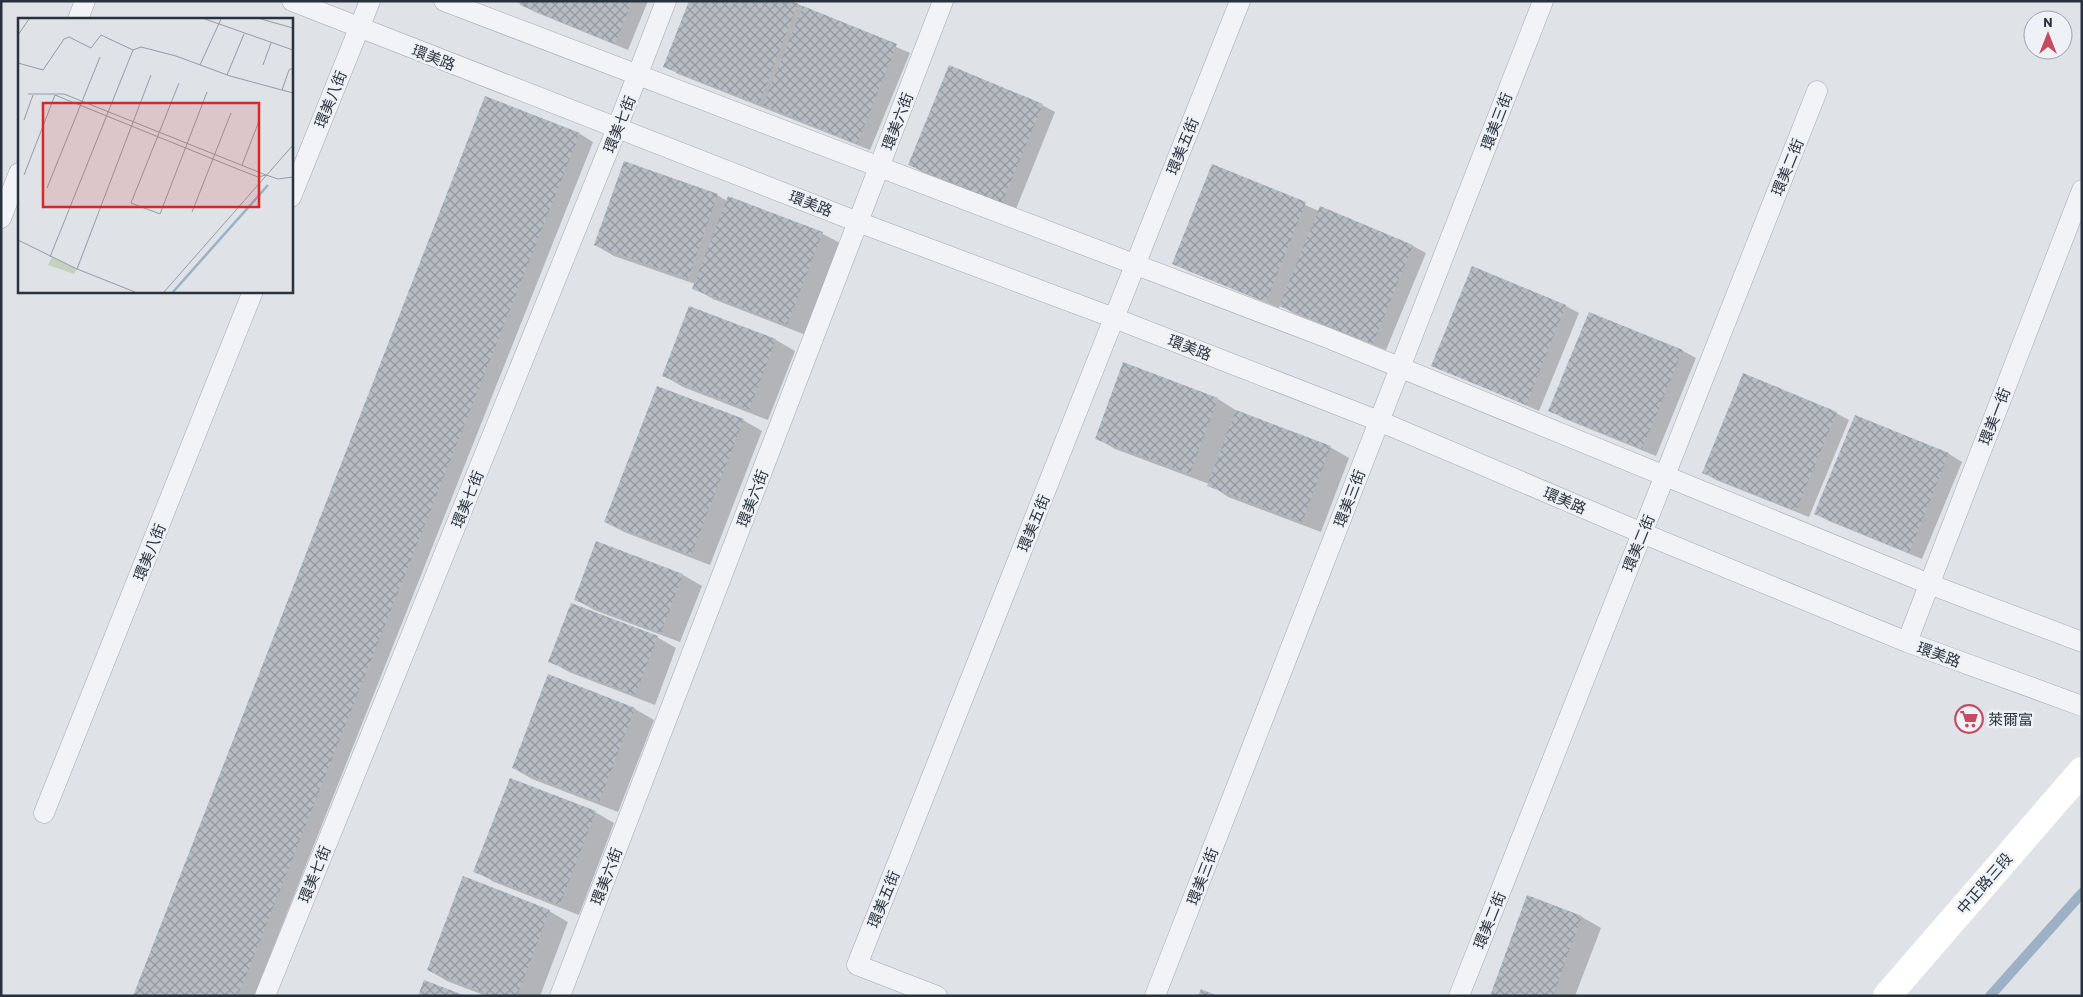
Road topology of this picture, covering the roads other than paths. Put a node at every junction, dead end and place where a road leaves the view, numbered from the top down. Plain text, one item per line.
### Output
1 (85, 1) edge
2 (292, 1) edge
3 (370, 1) edge
4 (444, 1) edge
5 (666, 1) edge
6 (943, 1) edge
7 (1240, 1) edge
8 (1543, 1) edge
9 (78, 18) edge
10 (359, 28) junction
11 (638, 76) junction
12 (1817, 91) dead end
13 (617, 128) junction
14 (880, 165) junction
15 (18, 176) edge
16 (2082, 190) edge
17 (292, 195) edge
18 (1, 218) edge
19 (858, 222) junction
20 (1135, 266) junction
21 (254, 292) edge
22 (1114, 318) junction
23 (1400, 368) junction
24 (1379, 421) junction
25 (1665, 476) junction
26 (1642, 533) junction
27 (1930, 584) junction
28 (1907, 642) junction
29 (2082, 642) edge
30 (2082, 706) edge
31 (2082, 771) edge
32 (44, 813) dead end
33 (265, 996) edge
34 (560, 996) edge
35 (937, 996) edge
36 (1155, 996) edge
37 (1459, 996) edge
38 (1886, 996) edge

1 - 9 lane
2 - 10 lane, 環美路
3 - 10 lane, 環美八街
4 - 11 lane
5 - 11 lane, 環美七街
6 - 14 lane, 環美六街
7 - 20 lane, 環美五街
8 - 23 lane, 環美三街
10 - 13 lane, 環美路
10 - 17 lane, 環美八街
11 - 13 lane, 環美七街
11 - 14 lane
12 - 25 lane, 環美二街
13 - 19 lane, 環美路
13 - 33 lane, 環美七街
14 - 19 lane, 環美六街
14 - 20 lane
15 - 18 lane
16 - 27 lane, 環美一街
19 - 22 lane, 環美路
19 - 34 lane, 環美六街
20 - 22 lane, 環美五街
20 - 23 lane
21 - 32 lane, 環美八街
22 - 24 lane, 環美路
22 - 35 lane, 環美五街
23 - 24 lane, 環美三街
23 - 25 lane
24 - 26 lane, 環美路
24 - 36 lane, 環美三街
25 - 26 lane, 環美二街
25 - 27 lane
26 - 28 lane, 環美路
26 - 37 lane, 環美二街
27 - 28 lane, 環美一街
27 - 29 lane
28 - 30 lane, 環美路
31 - 38 main road, 中正路三段

